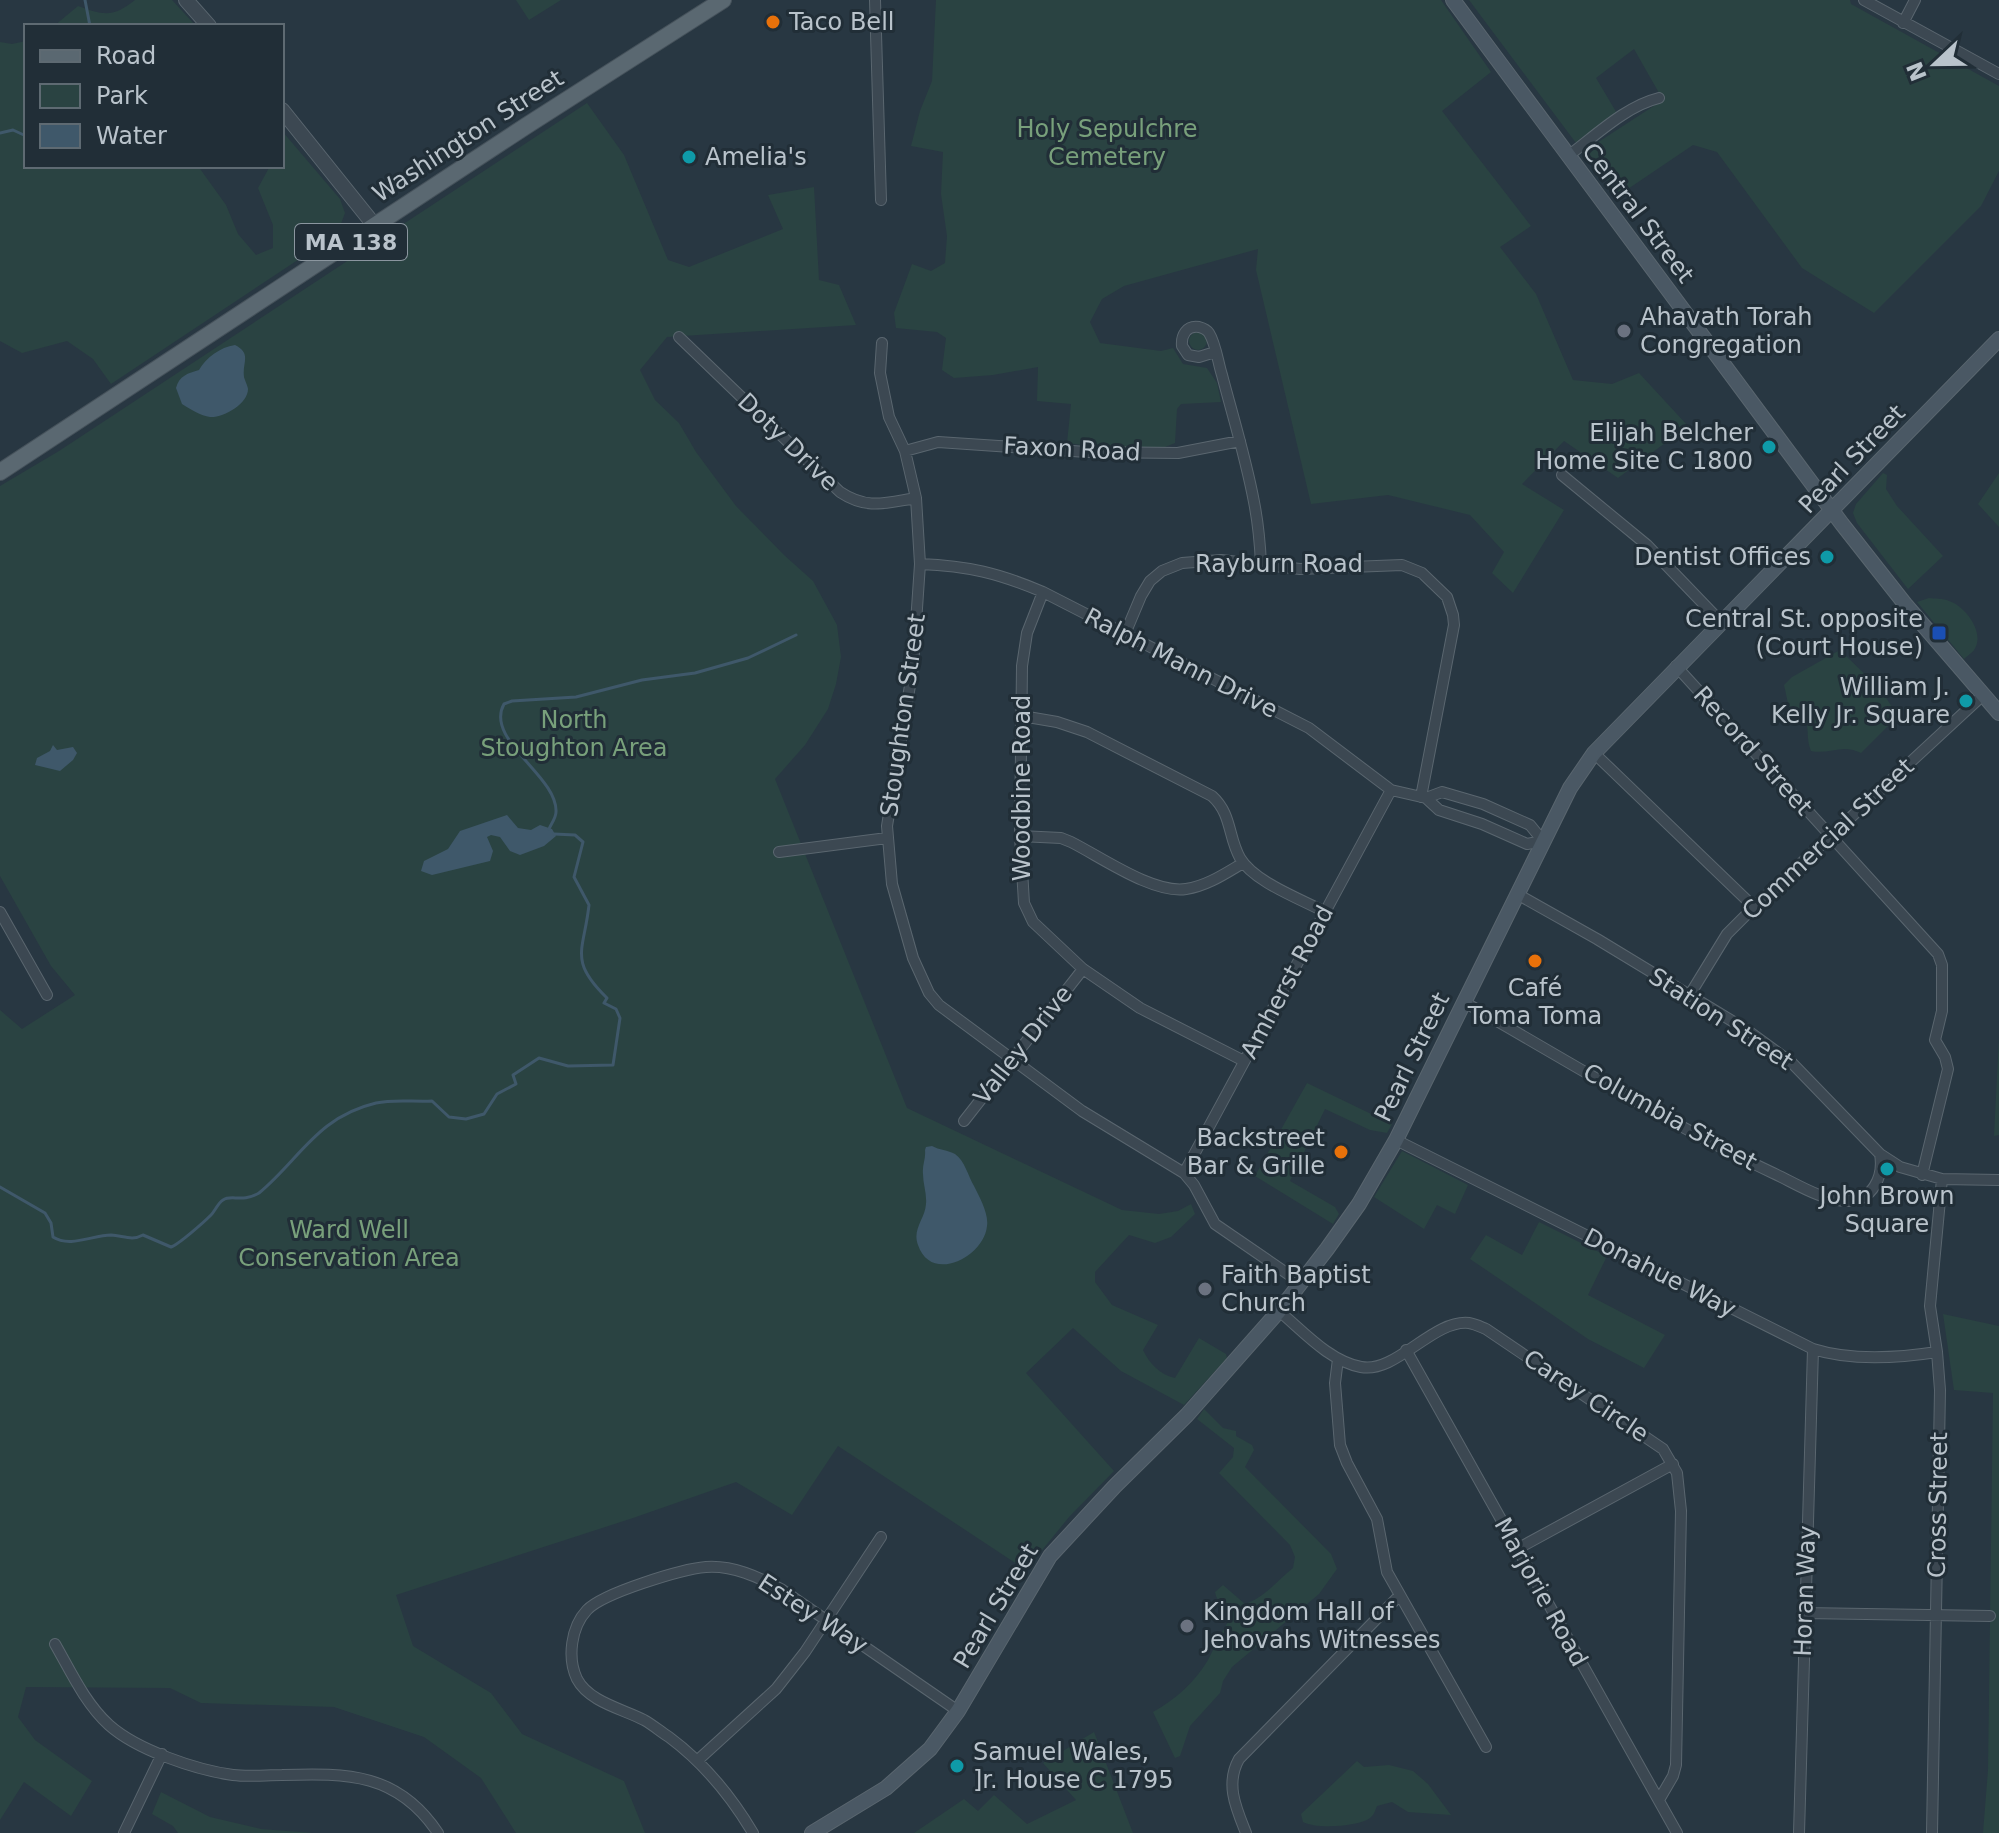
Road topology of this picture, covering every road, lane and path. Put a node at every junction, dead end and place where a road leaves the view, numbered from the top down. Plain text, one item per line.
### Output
1 (186, 0) edge
2 (723, 0) edge
3 (875, 0) edge
4 (1453, 0) edge
5 (1864, 0) edge
6 (1915, 0) edge
7 (1903, 23) junction
8 (207, 24) edge
9 (1999, 74) edge
10 (1659, 98) dead end
11 (284, 112) edge
12 (1568, 156) junction
13 (881, 200) dead end
14 (375, 226) junction
15 (679, 337) dead end
16 (1999, 339) edge
17 (882, 343) dead end
18 (1215, 352) dead end
19 (1240, 441) junction
20 (905, 451) junction
21 (0, 472) edge
22 (1562, 475) dead end
23 (916, 498) junction
24 (1832, 511) junction
25 (920, 564) junction
26 (1261, 564) junction
27 (1043, 592) junction
28 (1720, 621) junction
29 (1125, 634) junction
30 (1676, 666) junction
31 (1983, 695) junction
32 (1999, 713) edge
33 (1022, 716) junction
34 (1594, 753) junction
35 (1391, 790) junction
36 (1424, 798) junction
37 (1020, 836) junction
38 (1830, 837) junction
39 (887, 838) junction
40 (1543, 841) junction
41 (779, 852) dead end
42 (1243, 863) junction
43 (1517, 894) junction
44 (1754, 907) junction
45 (0, 912) edge
46 (1325, 912) junction
47 (1083, 969) junction
48 (47, 995) dead end
49 (1689, 996) junction
50 (1464, 1002) junction
51 (1011, 1061) junction
52 (1244, 1061) junction
53 (964, 1121) dead end
54 (1396, 1140) junction
55 (1880, 1154) junction
56 (1900, 1167) junction
57 (1184, 1173) junction
58 (1922, 1175) junction
59 (1942, 1179) junction
60 (1879, 1180) junction
61 (1999, 1180) edge
62 (1301, 1283) junction
63 (1279, 1311) junction
64 (1813, 1349) junction
65 (1406, 1350) junction
66 (1937, 1352) junction
67 (1338, 1359) junction
68 (1673, 1464) junction
69 (881, 1537) dead end
70 (1517, 1549) junction
71 (1399, 1596) junction
72 (1804, 1613) junction
73 (1936, 1616) junction
74 (1990, 1616) dead end
75 (825, 1620) junction
76 (55, 1644) dead end
77 (958, 1711) junction
78 (1486, 1747) dead end
79 (162, 1754) junction
80 (698, 1760) junction
81 (1659, 1800) junction
82 (124, 1833) edge
83 (438, 1833) edge
84 (753, 1833) edge
85 (812, 1833) edge
86 (1246, 1833) edge
87 (1677, 1833) edge
88 (1799, 1833) edge
89 (1932, 1833) edge

1 - 8 street
2 - 14 main road, Washington Street / MA 138
3 - 13 street
4 - 12 main road, Central Street
5 - 7 street
6 - 7 street
7 - 9 street
10 - 12 street
11 - 14 street
12 - 24 main road, Central Street
14 - 21 main road, Washington Street / MA 138
15 - 23 street, Doty Drive
16 - 24 main road, Pearl Street
17 - 20 street, Stoughton Street
18 - 19 street
19 - 20 street, Faxon Road
19 - 26 street
20 - 23 street, Stoughton Street
22 - 28 street
23 - 25 street, Stoughton Street
24 - 28 main road, Pearl Street
24 - 31 main road, Central Street
25 - 27 street, Ralph Mann Drive
25 - 39 street, Stoughton Street
26 - 29 street, Rayburn Road
26 - 36 street, Rayburn Road
27 - 29 street, Ralph Mann Drive
27 - 33 street, Woodbine Road
28 - 30 main road, Pearl Street
29 - 35 street, Ralph Mann Drive
30 - 34 main road, Pearl Street
30 - 38 street, Record Street
31 - 32 main road, Central Street
31 - 38 street, Commercial Street
33 - 37 street, Woodbine Road
33 - 42 street
34 - 40 main road, Pearl Street
34 - 44 street
35 - 36 street, Ralph Mann Drive
35 - 46 street, Amherst Road
36 - 40 street, Ralph Mann Drive
36 - 40 street, Ralph Mann Drive
37 - 42 street
37 - 47 street, Woodbine Road
38 - 44 street, Commercial Street
38 - 58 street, Record Street
39 - 41 street
39 - 51 street, Stoughton Street
40 - 43 main road, Pearl Street
42 - 46 street
43 - 49 street, Station Street
43 - 50 main road, Pearl Street
44 - 49 street, Commercial Street
45 - 48 street
46 - 52 street, Amherst Road
47 - 51 street, Valley Drive
47 - 52 street, Woodbine Road
49 - 55 street, Station Street
50 - 54 main road, Pearl Street
50 - 60 street, Columbia Street
51 - 53 street, Valley Drive
51 - 57 street, Stoughton Street
52 - 57 street, Amherst Road
54 - 62 main road, Pearl Street
54 - 64 street, Donahue Way
55 - 56 street, Station Street
55 - 60 street
56 - 58 street, Station Street
56 - 60 street, Columbia Street
57 - 62 street, Stoughton Street
58 - 59 street, Station Street
59 - 61 street, Station Street
59 - 66 street, Cross Street
62 - 63 main road, Pearl Street
63 - 67 street
63 - 77 main road, Pearl Street
64 - 66 street, Donahue Way
64 - 72 street, Horan Way
65 - 67 street, Carey Circle
65 - 68 street, Carey Circle
65 - 70 street, Marjorie Road
66 - 73 street, Cross Street
67 - 71 street
68 - 70 street
68 - 81 street
69 - 75 street
70 - 81 street, Marjorie Road
71 - 78 street
71 - 86 street
72 - 73 street
72 - 88 street, Horan Way
73 - 74 street
73 - 89 street, Cross Street
75 - 77 street, Estey Way
75 - 80 street
75 - 80 street, Estey Way
76 - 79 street
77 - 85 main road, Pearl Street
79 - 82 street
79 - 83 street
80 - 84 street, Estey Way
81 - 87 street, Marjorie Road

